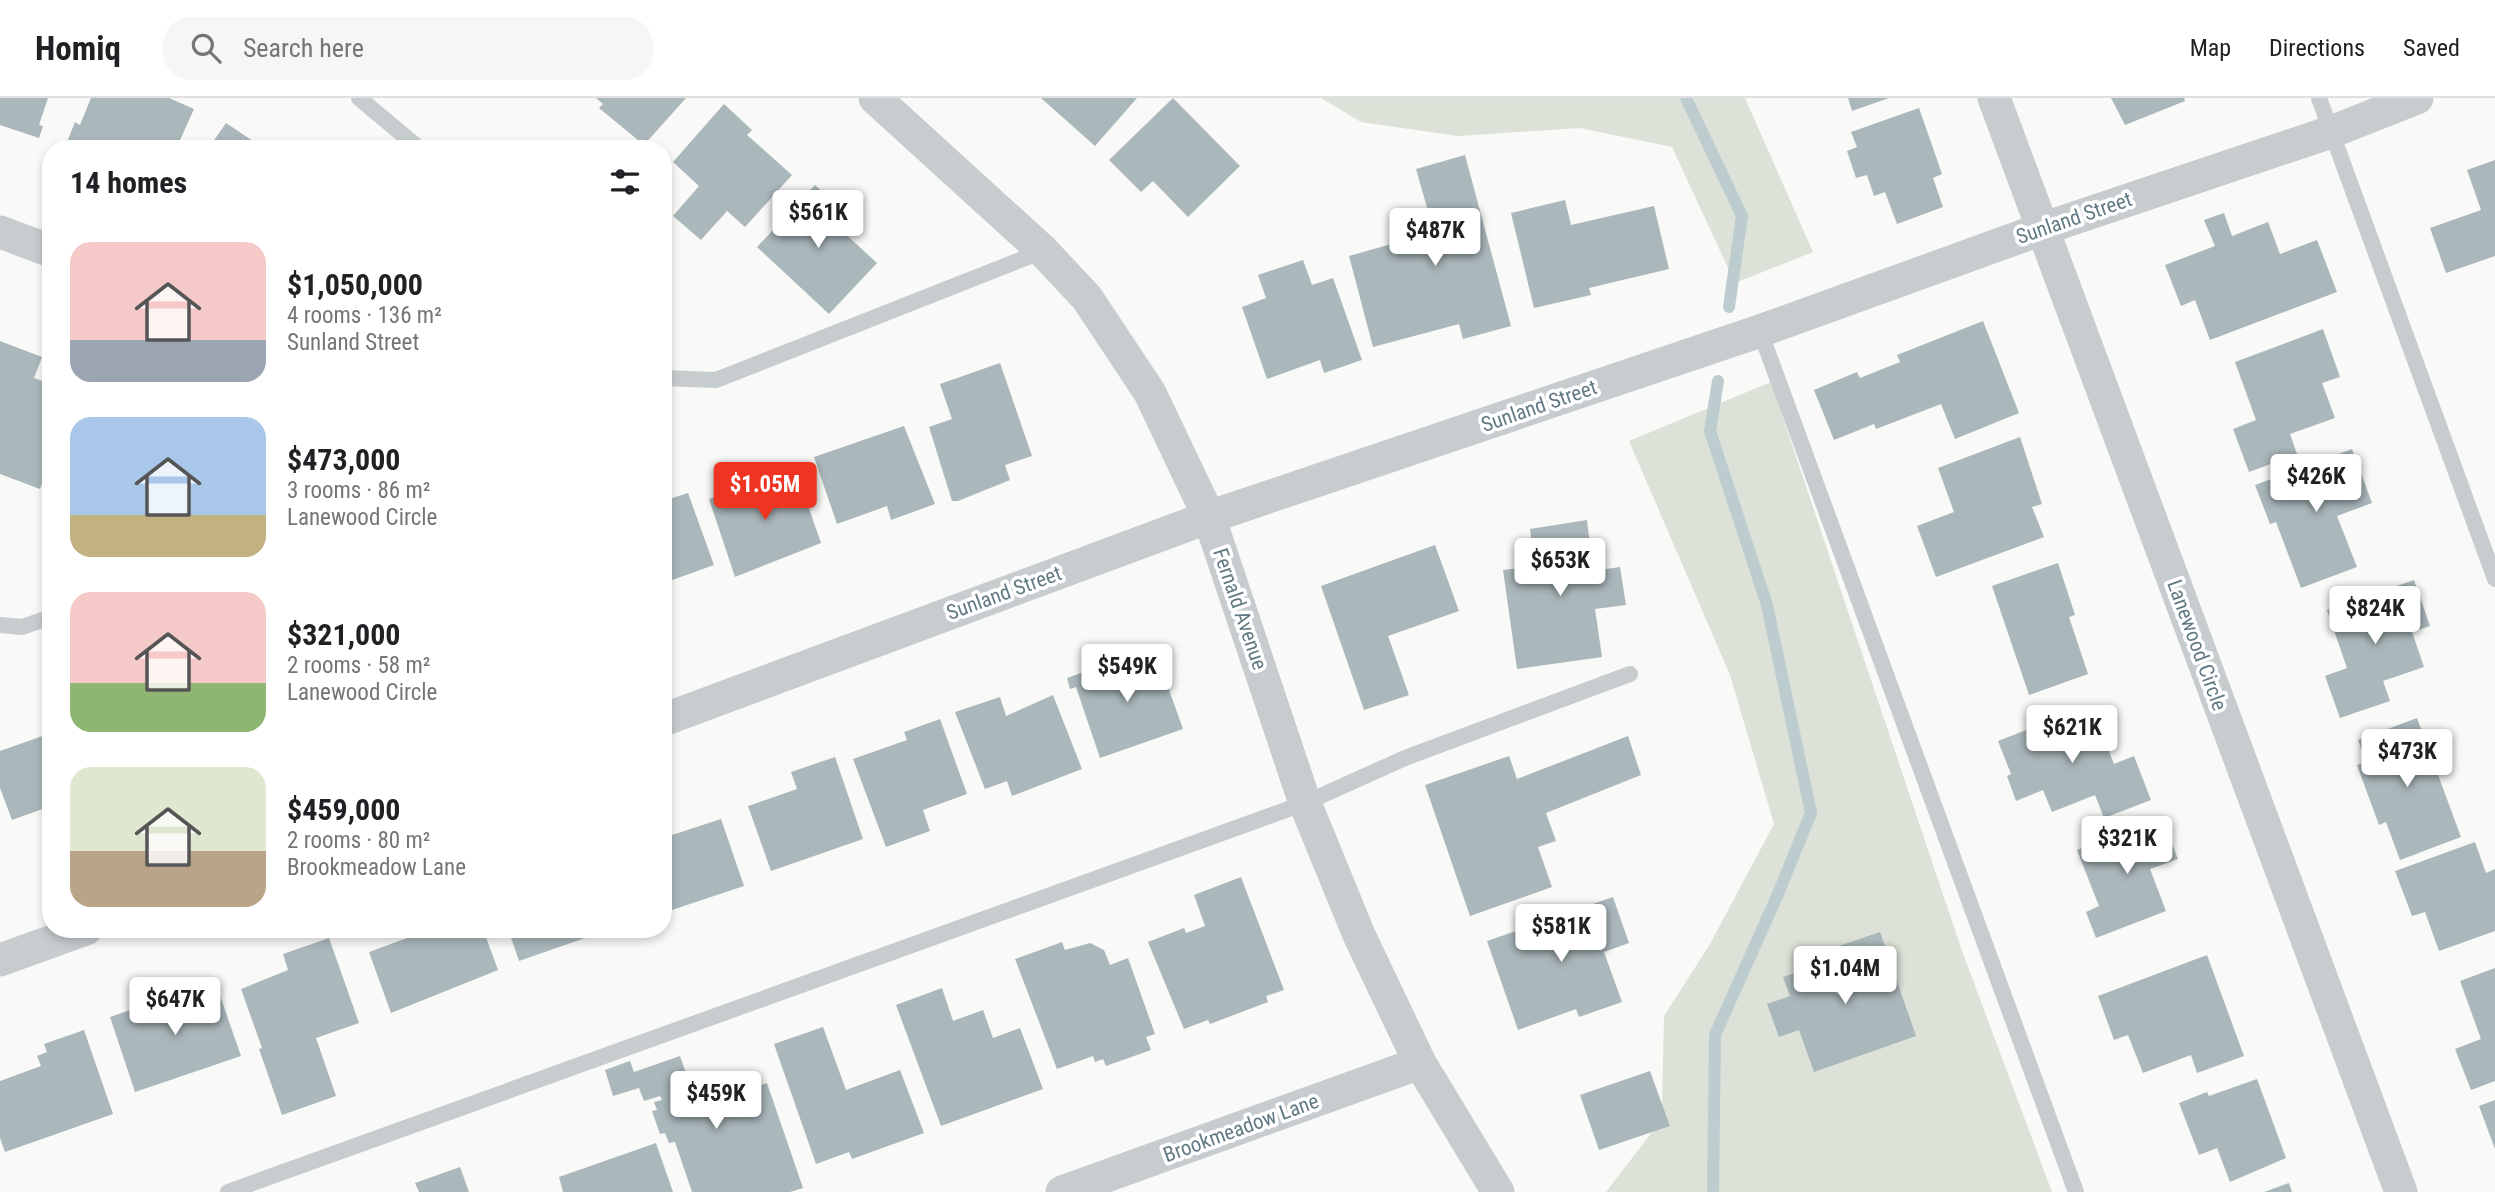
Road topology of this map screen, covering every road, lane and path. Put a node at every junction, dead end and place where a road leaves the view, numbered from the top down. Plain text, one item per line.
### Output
1 (359, 98) edge
2 (875, 98) edge
3 (1994, 98) edge
4 (2319, 98) edge
5 (2417, 98) edge
6 (2331, 132) junction
7 (409, 140) edge
8 (2042, 229) junction
9 (0, 232) edge
10 (42, 248) edge
11 (1043, 251) junction
12 (1760, 331) junction
13 (672, 378) edge
14 (1209, 517) junction
15 (2495, 579) edge
16 (42, 620) edge
17 (0, 625) edge
18 (1630, 674) dead end
19 (672, 717) edge
20 (1305, 803) junction
21 (61, 938) edge
22 (0, 960) edge
23 (1420, 1063) junction
24 (228, 1192) edge
25 (1062, 1192) edge
26 (1498, 1192) edge
27 (2076, 1192) edge
28 (2401, 1192) edge

1 - 7 lane
2 - 11 street, Fernald Avenue
3 - 8 street, Lanewood Circle
4 - 6 lane
5 - 6 street, Sunland Street
6 - 8 street, Sunland Street
6 - 15 lane
8 - 12 street, Sunland Street
8 - 28 street, Lanewood Circle
9 - 10 street
11 - 13 lane
11 - 14 street, Fernald Avenue
12 - 14 street, Sunland Street
12 - 27 lane
14 - 19 street, Sunland Street
14 - 20 street, Fernald Avenue
16 - 17 lane
18 - 20 lane
20 - 23 street, Fernald Avenue
20 - 24 lane
21 - 22 street
23 - 25 street, Brookmeadow Lane
23 - 26 street, Fernald Avenue

